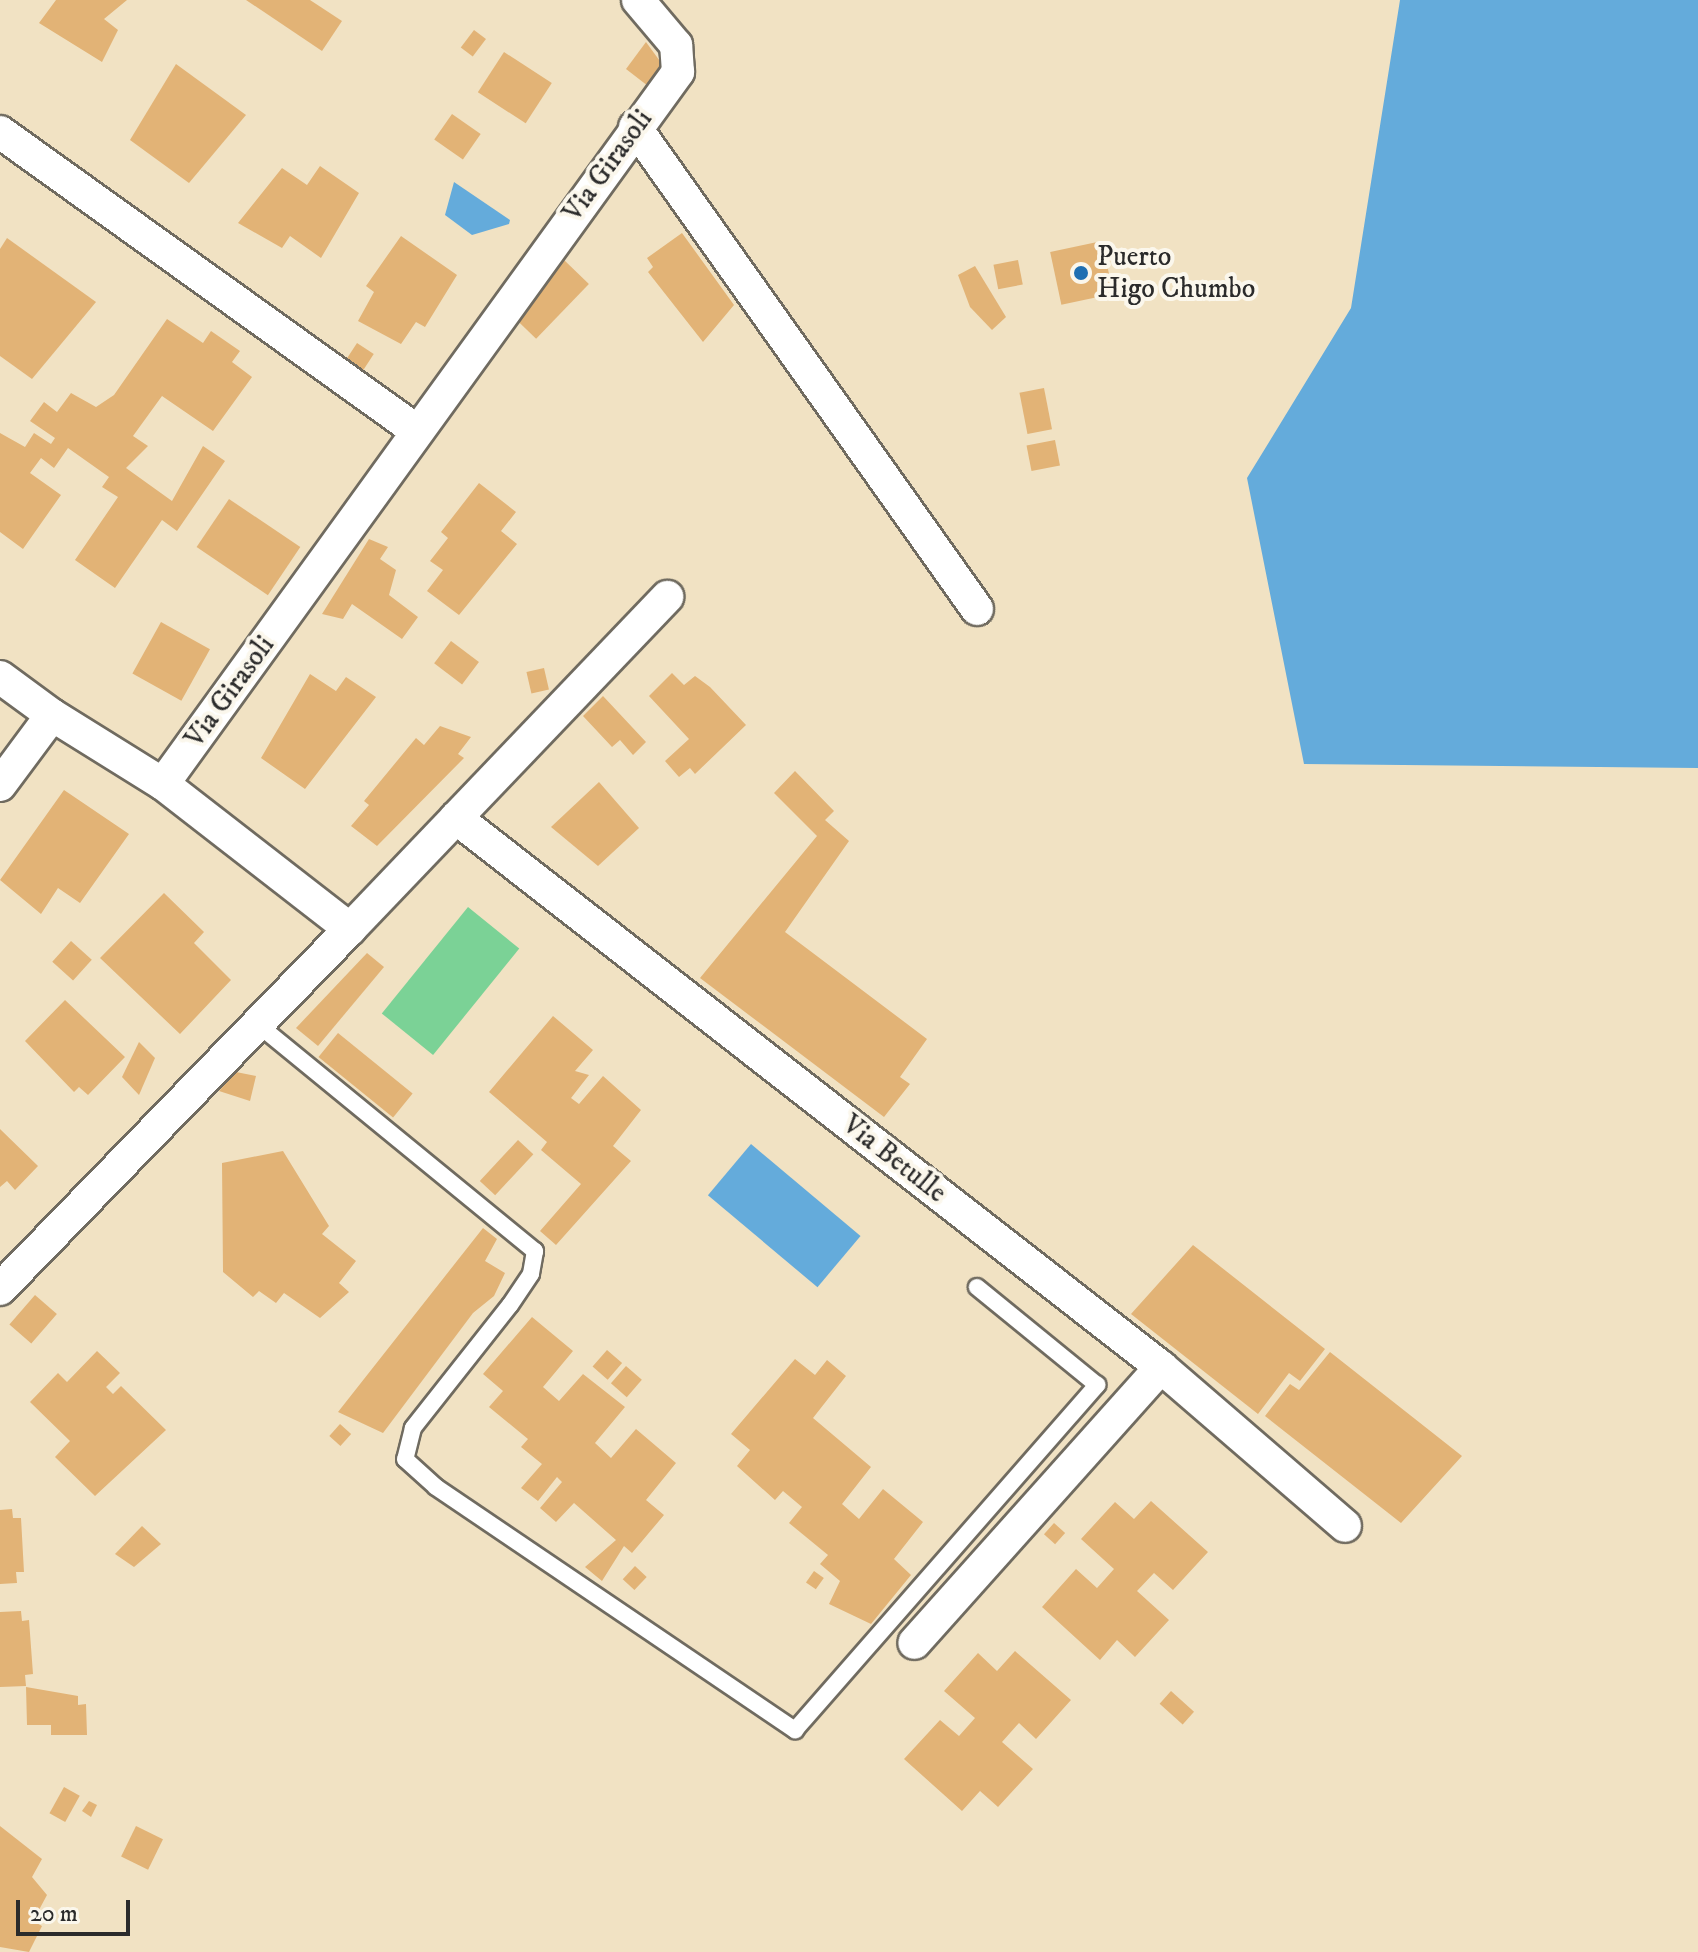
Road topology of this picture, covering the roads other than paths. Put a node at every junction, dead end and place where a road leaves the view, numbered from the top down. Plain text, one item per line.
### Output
1 (638, 0) edge
2 (635, 127) junction
3 (0, 132) edge
4 (417, 431) junction
5 (667, 597) dead end
6 (977, 609) dead end
7 (0, 677) edge
8 (52, 715) junction
9 (163, 784) junction
10 (0, 785) edge
11 (456, 818) junction
12 (350, 929) junction
13 (254, 1021) junction
14 (977, 1287) dead end
15 (0, 1289) edge
16 (1161, 1367) junction
17 (1345, 1526) dead end
18 (914, 1643) dead end

1 - 2 street, Via Girasoli
2 - 4 street, Via Girasoli
2 - 6 street
3 - 4 street
4 - 9 street, Via Girasoli
5 - 11 street
7 - 8 street
8 - 9 street
8 - 10 street
9 - 12 street
11 - 12 street
11 - 16 street, Via Betulle
12 - 13 street
13 - 14 lane
13 - 15 street
16 - 17 street, Via Betulle
16 - 18 street

